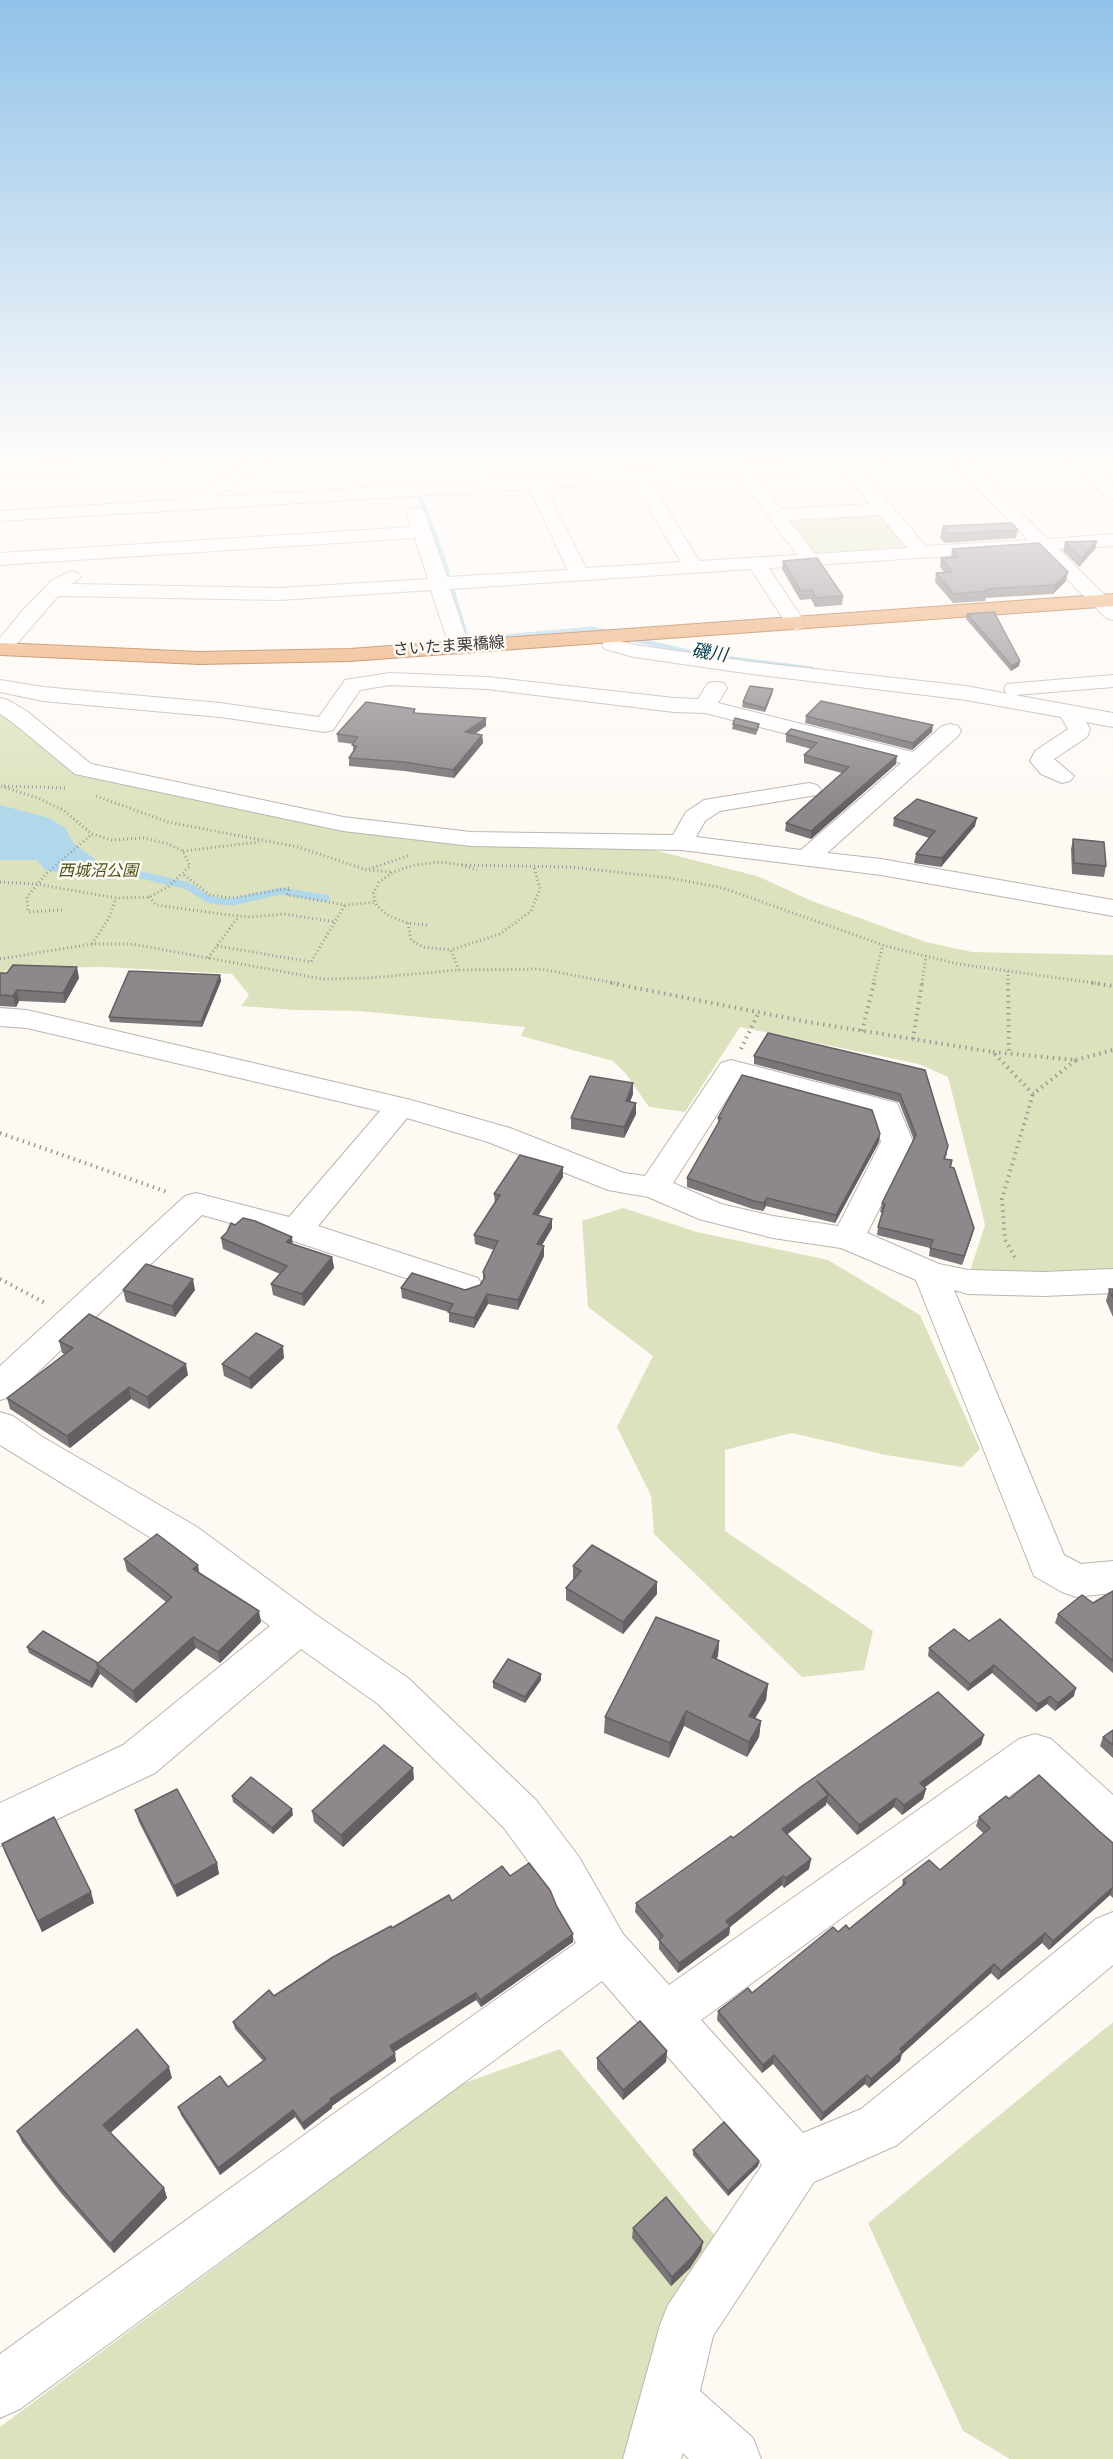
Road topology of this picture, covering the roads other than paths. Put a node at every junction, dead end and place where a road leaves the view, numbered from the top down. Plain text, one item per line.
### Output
1 (74, 577) edge
2 (437, 577) edge
3 (456, 577) edge
4 (461, 577) edge
5 (765, 577) edge
6 (1077, 577) edge
7 (440, 585) junction
8 (53, 590) junction
9 (470, 604) dead end
10 (1110, 608) edge
11 (796, 624) junction
12 (476, 626) dead end
13 (612, 645) junction
14 (482, 646) junction
15 (460, 648) junction
16 (1, 652) edge
17 (682, 657) junction
18 (1113, 681) edge
19 (0, 686) edge
20 (966, 693) junction
21 (0, 705) edge
22 (705, 706) junction
23 (1068, 710) junction
24 (1113, 720) edge
25 (950, 731) dead end
26 (918, 760) junction
27 (1062, 776) dead end
28 (809, 790) dead end
29 (681, 843) junction
30 (808, 857) junction
31 (1113, 908) edge
32 (0, 1017) edge
33 (400, 1107) junction
34 (654, 1187) junction
35 (296, 1230) junction
36 (848, 1239) junction
37 (930, 1273) junction
38 (1113, 1281) edge
39 (466, 1286) dead end
40 (0, 1387) edge
41 (0, 1426) edge
42 (1113, 1577) edge
43 (300, 1626) junction
44 (1113, 1824) edge
45 (0, 1825) edge
46 (1113, 1935) edge
47 (606, 1950) junction
48 (666, 2016) junction
49 (795, 2163) junction
50 (0, 2389) edge
51 (669, 2401) junction
52 (652, 2459) edge
53 (732, 2459) edge

1 - 8 street
2 - 7 street
3 - 7 street
4 - 9 street
5 - 11 street
6 - 10 street
7 - 8 street
7 - 15 street
8 - 16 street
10 - 11 main road, さいたま栗橋線
10 - 13 main road, さいたま栗橋線
11 - 14 main road, さいたま栗橋線
12 - 14 street
13 - 16 main road, さいたま栗橋線
13 - 17 street
14 - 15 main road, さいたま栗橋線
15 - 16 main road, さいたま栗橋線
17 - 20 street
17 - 22 street
18 - 20 street
19 - 22 street
20 - 23 street
21 - 29 street
22 - 26 street
23 - 24 street
23 - 27 street
25 - 26 street
26 - 30 street
28 - 29 street
29 - 30 street
30 - 31 street
32 - 33 street
33 - 34 street
33 - 35 street
34 - 36 street
34 - 36 street
35 - 39 street
35 - 40 street
36 - 37 street
37 - 38 street
37 - 42 street
41 - 43 street
43 - 45 street
43 - 47 street
44 - 48 street
46 - 49 street
47 - 48 street
47 - 50 street
48 - 49 street
49 - 51 street
51 - 52 street
51 - 53 street

